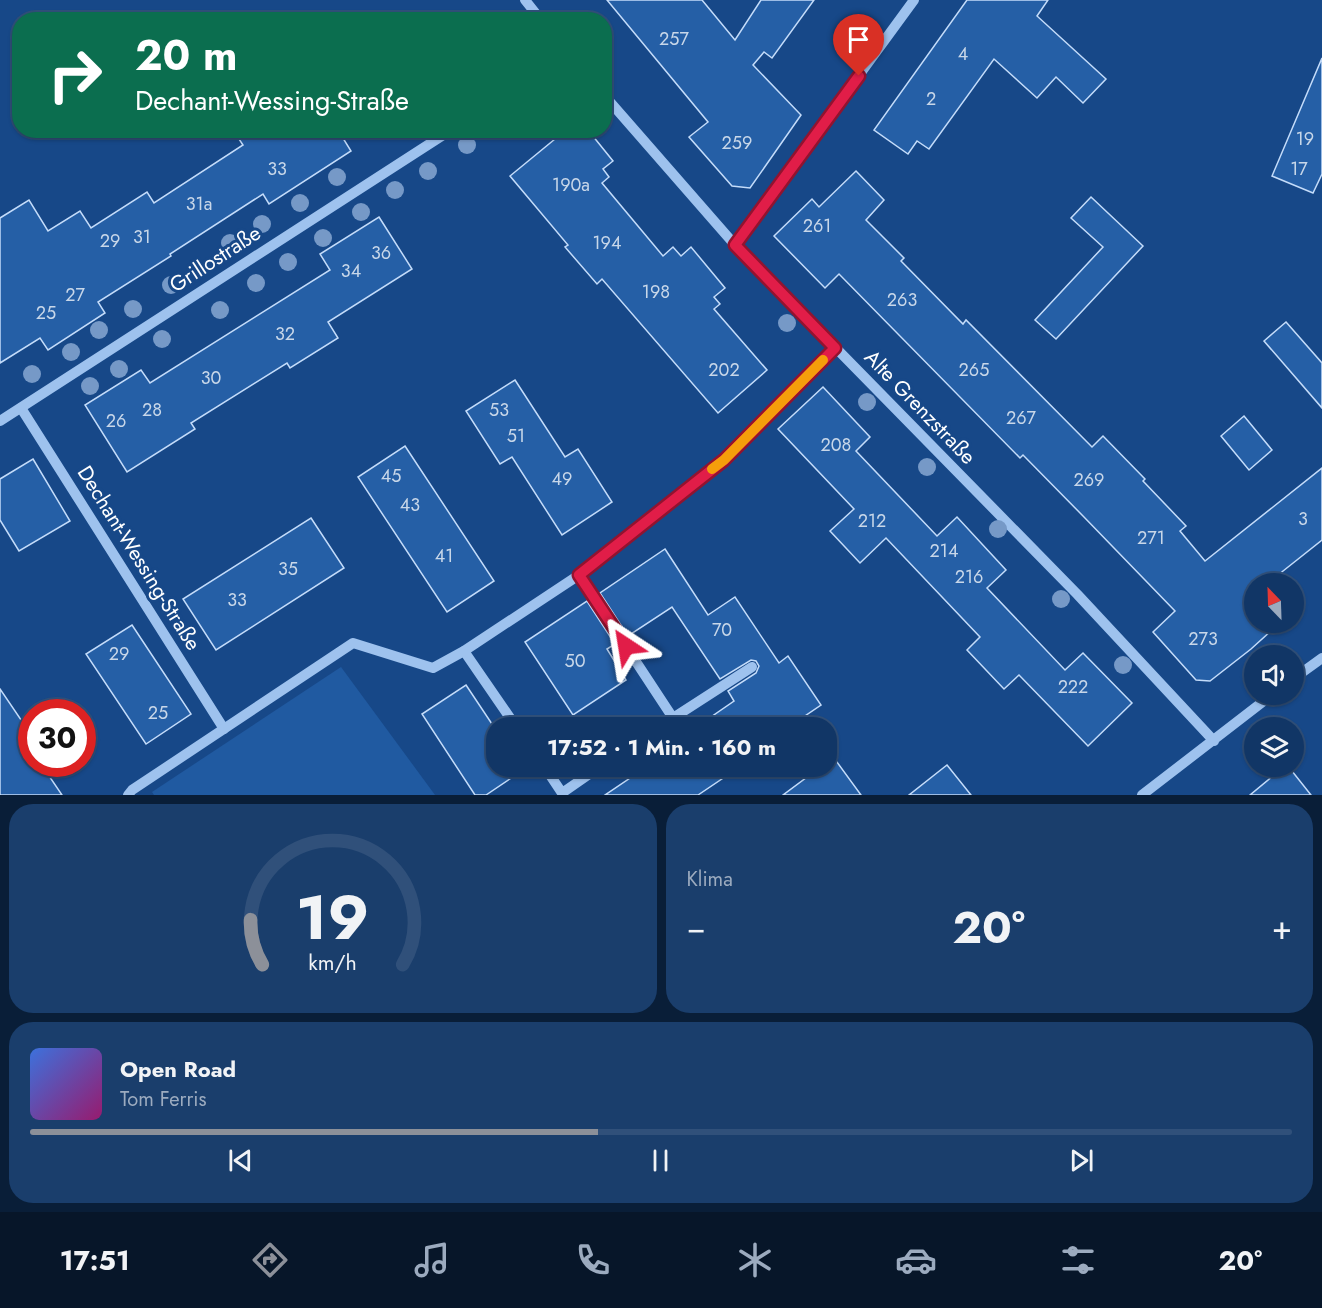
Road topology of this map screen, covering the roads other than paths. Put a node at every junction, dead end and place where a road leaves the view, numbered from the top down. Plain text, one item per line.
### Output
1 (525, 0) edge
2 (914, 0) edge
3 (535, 12) edge
4 (612, 104) edge
5 (439, 138) edge
6 (735, 245) junction
7 (835, 348) junction
8 (21, 408) junction
9 (0, 421) edge
10 (579, 575) junction
11 (464, 651) junction
12 (1322, 658) edge
13 (752, 667) dead end
14 (1304, 671) edge
15 (1259, 705) edge
16 (509, 717) edge
17 (672, 717) edge
18 (675, 717) edge
19 (224, 729) junction
20 (1214, 741) junction
21 (551, 777) edge
22 (585, 777) edge
23 (128, 795) edge
24 (1142, 795) edge

1 - 3 street
2 - 6 street
4 - 6 street, Alte Grenzstraße
5 - 8 street, Grillostraße
6 - 7 street, Alte Grenzstraße
7 - 10 street
7 - 20 street, Alte Grenzstraße
8 - 9 street, Grillostraße
8 - 19 street, Dechant-Wessing-Straße
10 - 11 street
10 - 17 street
11 - 16 street
11 - 19 street
12 - 14 street
13 - 18 street
15 - 20 street
19 - 23 street
20 - 24 street
21 - 22 street

